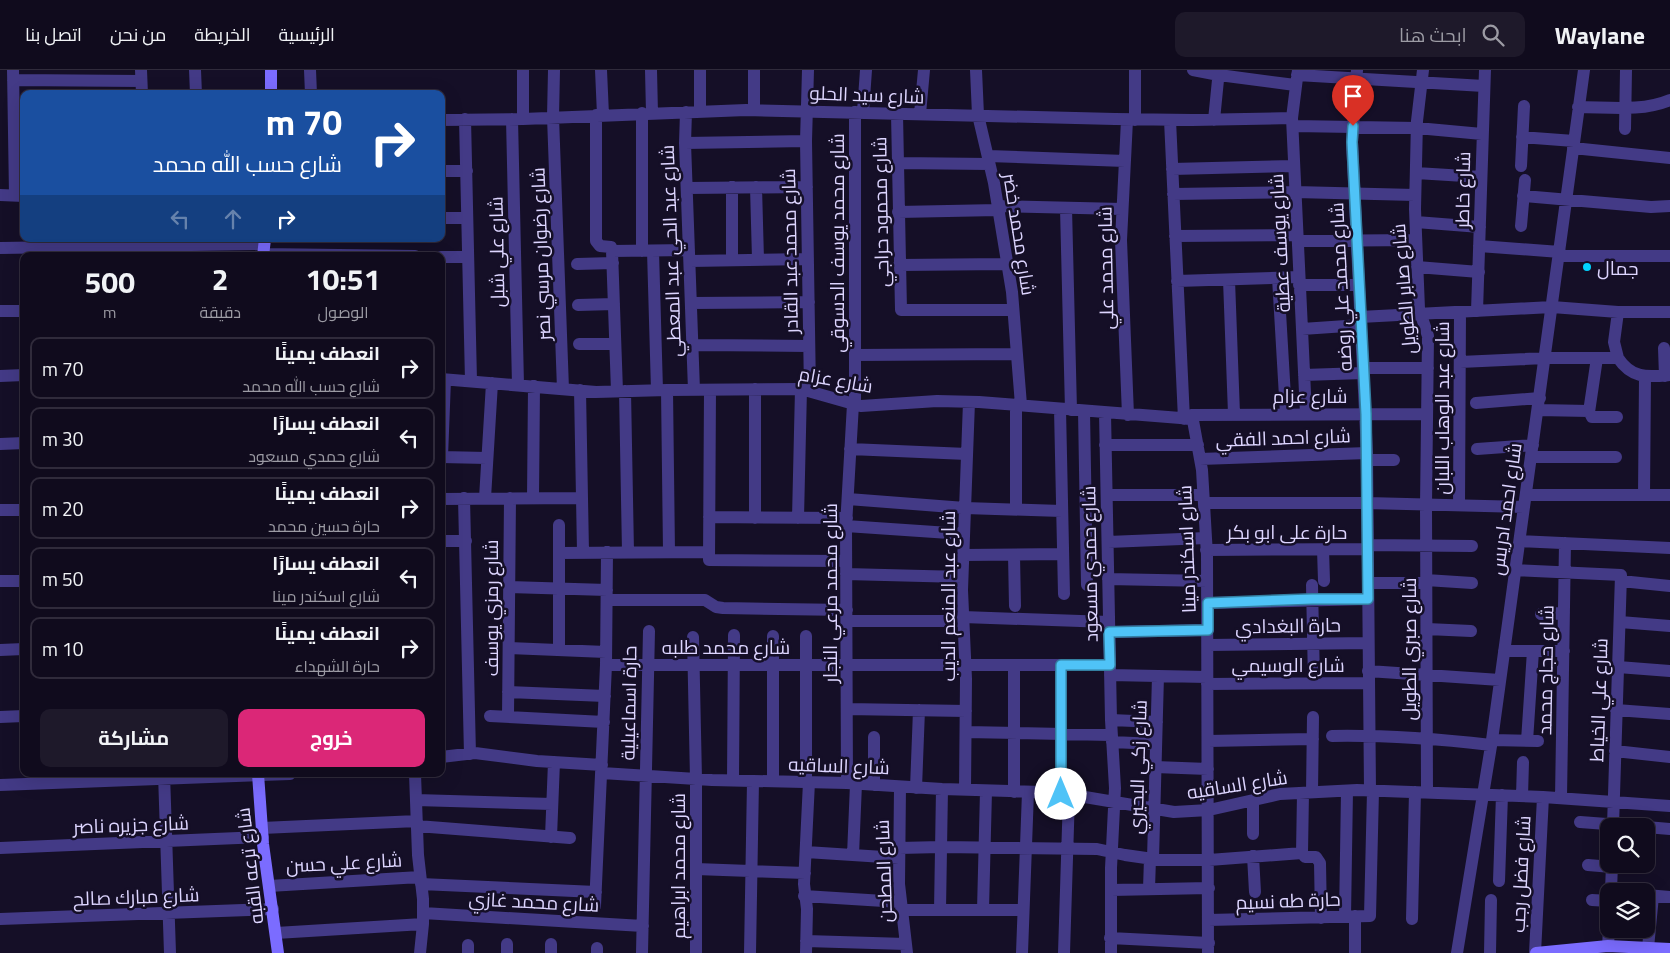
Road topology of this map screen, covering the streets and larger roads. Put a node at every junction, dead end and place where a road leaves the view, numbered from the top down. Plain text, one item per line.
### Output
1 (195, 70) edge
2 (271, 70) edge
3 (310, 70) edge
4 (522, 70) edge
5 (554, 70) edge
6 (602, 70) edge
7 (651, 70) edge
8 (700, 70) edge
9 (754, 70) edge
10 (808, 70) edge
11 (866, 70) edge
12 (924, 70) edge
13 (976, 70) edge
14 (1127, 70) edge
15 (1135, 70) edge
16 (1193, 70) edge
17 (1485, 70) edge
18 (1584, 70) edge
19 (1626, 70) edge
20 (1219, 73) edge
21 (1357, 74) edge
22 (13, 75) edge
23 (141, 75) edge
24 (1422, 76) edge
25 (1297, 77) edge
26 (1484, 86) junction
27 (142, 90) edge
28 (196, 90) edge
29 (271, 90) edge
30 (310, 90) edge
31 (1670, 100) edge
32 (1524, 106) dead end
33 (1578, 107) junction
34 (1625, 107) junction
35 (754, 110) junction
36 (806, 110) junction
37 (700, 111) junction
38 (686, 112) junction
39 (859, 112) junction
40 (647, 113) junction
41 (897, 114) junction
42 (920, 114) junction
43 (599, 115) junction
44 (978, 115) junction
45 (19, 117) edge
46 (554, 117) junction
47 (465, 119) junction
48 (518, 119) junction
49 (445, 120) edge
50 (1131, 120) junction
51 (1170, 120) junction
52 (1214, 120) junction
53 (1293, 122) junction
54 (1353, 126) junction
55 (1417, 128) junction
56 (1625, 129) dead end
57 (1482, 134) junction
58 (1522, 137) junction
59 (806, 142) junction
60 (685, 143) junction
61 (1573, 144) junction
62 (19, 157) edge
63 (1670, 158) edge
64 (988, 160) junction
65 (1125, 160) junction
66 (898, 164) junction
67 (1294, 166) junction
68 (1521, 166) dead end
69 (1172, 169) junction
70 (445, 171) edge
71 (467, 171) junction
72 (1416, 173) junction
73 (1481, 177) junction
74 (1525, 180) dead end
75 (806, 186) junction
76 (756, 187) junction
77 (687, 188) junction
78 (732, 188) junction
79 (1295, 192) junction
80 (1354, 193) junction
81 (1173, 194) junction
82 (1415, 194) junction
83 (0, 195) edge
84 (19, 196) edge
85 (1523, 196) junction
86 (1566, 200) junction
87 (1670, 206) edge
88 (998, 208) junction
89 (1066, 208) junction
90 (1122, 209) junction
91 (898, 212) junction
92 (445, 218) edge
93 (468, 218) junction
94 (1416, 222) junction
95 (1521, 226) dead end
96 (1480, 227) junction
97 (1175, 236) junction
98 (1297, 238) junction
99 (1416, 240) junction
100 (1357, 242) junction
101 (1480, 246) junction
102 (147, 247) edge
103 (0, 248) edge
104 (264, 248) edge
105 (647, 251) junction
106 (326, 252) edge
107 (1560, 254) junction
108 (689, 255) junction
109 (1670, 256) edge
110 (445, 257) edge
111 (468, 257) junction
112 (613, 257) junction
113 (808, 259) junction
114 (732, 260) junction
115 (758, 260) junction
116 (577, 264) dead end
117 (1007, 264) junction
118 (899, 265) junction
119 (1417, 267) junction
120 (1479, 272) junction
121 (1278, 278) junction
122 (1229, 280) junction
123 (1177, 281) junction
124 (1299, 281) junction
125 (1359, 285) junction
126 (809, 302) junction
127 (691, 303) junction
128 (614, 304) junction
129 (578, 305) dead end
130 (1552, 307) junction
131 (1013, 310) junction
132 (0, 311) edge
133 (20, 311) edge
134 (1477, 311) junction
135 (1460, 312) junction
136 (1618, 312) junction
137 (1670, 312) edge
138 (1421, 314) junction
139 (1361, 321) junction
140 (1302, 328) junction
141 (579, 344) dead end
142 (615, 344) junction
143 (692, 345) junction
144 (809, 346) junction
145 (1664, 348) dead end
146 (1017, 354) junction
147 (855, 355) junction
148 (1545, 358) junction
149 (1597, 358) junction
150 (1618, 358) junction
151 (1460, 362) junction
152 (1428, 368) junction
153 (1363, 371) junction
154 (1304, 375) junction
155 (1668, 375) edge
156 (0, 376) edge
157 (20, 376) edge
158 (1644, 377) junction
159 (445, 379) edge
160 (471, 381) junction
161 (492, 383) junction
162 (518, 385) junction
163 (534, 386) junction
164 (563, 389) junction
165 (755, 389) junction
166 (580, 390) junction
167 (662, 390) junction
168 (694, 390) junction
169 (710, 390) junction
170 (806, 390) junction
171 (621, 391) junction
172 (969, 402) junction
173 (1476, 403) dead end
174 (854, 404) junction
175 (1539, 404) junction
176 (1019, 405) junction
177 (1072, 410) junction
178 (1589, 412) junction
179 (1105, 413) junction
180 (1234, 414) junction
181 (1286, 414) junction
182 (1306, 414) junction
183 (1366, 414) junction
184 (1427, 414) junction
185 (1128, 415) junction
186 (1617, 417) dead end
187 (1190, 418) junction
188 (20, 443) edge
189 (0, 444) edge
190 (1105, 445) junction
191 (1198, 446) junction
192 (850, 449) junction
193 (1477, 449) dead end
194 (1532, 451) junction
195 (967, 454) junction
196 (445, 457) edge
197 (1367, 457) junction
198 (1616, 457) dead end
199 (487, 458) junction
200 (1200, 459) junction
201 (1394, 460) dead end
202 (1106, 495) junction
203 (1644, 495) junction
204 (1670, 496) edge
205 (464, 498) junction
206 (485, 498) junction
207 (510, 498) junction
208 (533, 498) junction
209 (582, 498) junction
210 (445, 499) edge
211 (848, 499) junction
212 (1204, 499) junction
213 (1525, 501) junction
214 (1367, 503) junction
215 (1426, 505) junction
216 (1459, 505) junction
217 (965, 508) junction
218 (0, 510) edge
219 (20, 510) edge
220 (1016, 510) junction
221 (1062, 511) junction
222 (709, 517) junction
223 (755, 518) junction
224 (798, 518) junction
225 (846, 522) junction
226 (559, 525) dead end
227 (964, 534) junction
228 (445, 541) edge
229 (466, 541) junction
230 (1520, 541) junction
231 (1108, 542) junction
232 (1566, 543) junction
233 (1206, 544) junction
234 (1426, 545) junction
235 (1472, 546) dead end
236 (1368, 547) junction
237 (1670, 548) edge
238 (1323, 549) junction
239 (559, 552) junction
240 (583, 552) junction
241 (607, 552) junction
242 (628, 552) junction
243 (669, 552) junction
244 (1063, 554) junction
245 (963, 555) junction
246 (1014, 555) junction
247 (709, 556) junction
248 (846, 567) junction
249 (1087, 570) junction
250 (1516, 570) junction
251 (1565, 573) junction
252 (1108, 575) junction
253 (962, 577) junction
254 (1621, 578) junction
255 (20, 581) edge
256 (1207, 581) junction
257 (1324, 581) dead end
258 (0, 582) edge
259 (1426, 582) junction
260 (1472, 582) dead end
261 (1368, 583) junction
262 (1087, 585) dead end
263 (1312, 585) dead end
264 (509, 586) junction
265 (1670, 586) edge
266 (559, 588) junction
267 (1064, 594) dead end
268 (607, 595) junction
269 (1312, 599) junction
270 (1368, 599) junction
271 (1208, 603) junction
272 (1015, 606) dead end
273 (1564, 613) junction
274 (1541, 614) dead end
275 (847, 615) junction
276 (964, 619) junction
277 (1620, 622) junction
278 (1670, 626) edge
279 (1109, 627) junction
280 (1427, 629) junction
281 (1208, 630) junction
282 (1470, 630) dead end
283 (649, 631) dead end
284 (734, 635) dead end
285 (773, 636) dead end
286 (806, 636) dead end
287 (693, 637) dead end
288 (1368, 643) junction
289 (1313, 644) junction
290 (1208, 645) junction
291 (509, 648) junction
292 (20, 649) edge
293 (0, 650) edge
294 (559, 650) junction
295 (1504, 651) junction
296 (1533, 651) junction
297 (1564, 651) junction
298 (606, 658) junction
299 (648, 665) junction
300 (694, 665) junction
301 (734, 665) junction
302 (773, 665) junction
303 (806, 665) junction
304 (847, 665) junction
305 (966, 665) junction
306 (1014, 665) junction
307 (1061, 665) junction
308 (1618, 667) junction
309 (1110, 670) junction
310 (1670, 671) edge
311 (1427, 674) junction
312 (1158, 676) junction
313 (1368, 677) junction
314 (1207, 680) junction
315 (1500, 680) junction
316 (1314, 682) junction
317 (508, 692) junction
318 (605, 696) junction
319 (847, 709) junction
320 (919, 710) junction
321 (1616, 710) junction
322 (966, 711) junction
323 (1670, 714) edge
324 (20, 716) edge
325 (490, 716) dead end
326 (0, 717) edge
327 (508, 717) junction
328 (1313, 717) dead end
329 (1111, 720) junction
330 (604, 722) junction
331 (1157, 722) junction
332 (966, 732) junction
333 (1014, 733) junction
334 (1061, 734) junction
335 (1368, 735) junction
336 (1332, 736) dead end
337 (874, 737) dead end
338 (1112, 738) junction
339 (1427, 738) junction
340 (1313, 739) junction
341 (1208, 741) junction
342 (1492, 742) junction
343 (1156, 744) junction
344 (1615, 752) junction
345 (470, 754) junction
346 (445, 757) edge
347 (1670, 757) edge
348 (554, 762) junction
349 (1523, 762) dead end
350 (1155, 767) junction
351 (602, 769) junction
352 (1208, 769) junction
353 (645, 776) junction
354 (164, 777) edge
355 (258, 777) edge
356 (415, 777) edge
357 (696, 779) junction
358 (734, 780) junction
359 (753, 781) junction
360 (773, 781) junction
361 (807, 782) junction
362 (852, 783) junction
363 (0, 785) edge
364 (874, 785) junction
365 (900, 787) junction
366 (916, 788) junction
367 (942, 789) junction
368 (965, 790) junction
369 (986, 791) junction
370 (1347, 791) junction
371 (1371, 791) junction
372 (1014, 792) junction
373 (1028, 792) junction
374 (1308, 792) junction
375 (1421, 793) junction
376 (1065, 794) junction
377 (1483, 794) junction
378 (1502, 795) junction
379 (1522, 796) junction
380 (1543, 796) junction
381 (1561, 798) junction
382 (416, 800) junction
383 (1252, 800) junction
384 (1115, 802) junction
385 (1613, 802) junction
386 (552, 804) junction
387 (1670, 806) edge
388 (1154, 808) junction
389 (1208, 810) junction
390 (1613, 818) edge
391 (1580, 822) dead end
392 (417, 824) junction
393 (1600, 824) edge
394 (1655, 828) edge
395 (1670, 829) edge
396 (262, 833) junction
397 (1253, 834) dead end
398 (551, 837) junction
399 (570, 838) dead end
400 (166, 841) junction
401 (941, 847) junction
402 (0, 848) edge
403 (985, 848) junction
404 (1026, 848) junction
405 (1067, 848) junction
406 (1112, 851) junction
407 (806, 852) junction
408 (899, 853) junction
409 (1302, 853) junction
410 (853, 855) junction
411 (1253, 856) junction
412 (1151, 859) junction
413 (1209, 860) junction
414 (1588, 865) dead end
415 (1600, 865) edge
416 (696, 869) junction
417 (751, 871) junction
418 (805, 873) junction
419 (421, 880) junction
420 (1499, 882) dead end
421 (269, 886) junction
422 (1209, 888) junction
423 (1148, 889) junction
424 (1111, 890) junction
425 (596, 892) junction
426 (1256, 892) dead end
427 (804, 896) junction
428 (1655, 896) edge
429 (1670, 897) edge
430 (1491, 900) dead end
431 (1592, 900) dead end
432 (1600, 900) edge
433 (595, 906) dead end
434 (901, 906) junction
435 (273, 909) junction
436 (940, 910) junction
437 (983, 910) junction
438 (1023, 910) junction
439 (169, 914) junction
440 (1370, 916) joint
441 (1350, 917) junction
442 (1320, 918) junction
443 (0, 919) edge
444 (423, 919) junction
445 (1412, 919) dead end
446 (1208, 920) junction
447 (643, 926) junction
448 (276, 933) junction
449 (1110, 938) junction
450 (1608, 938) edge
451 (1648, 938) edge
452 (1608, 946) junction
453 (806, 947) edge
454 (906, 948) edge
455 (1208, 948) edge
456 (1648, 948) junction
457 (1670, 949) edge
458 (170, 953) edge
459 (278, 953) edge
460 (420, 953) edge
461 (642, 953) edge
462 (696, 953) edge
463 (750, 953) edge
464 (1022, 953) edge
465 (1064, 953) edge
466 (1111, 953) edge
467 (1355, 953) edge
468 (1457, 953) edge
469 (1490, 953) edge
470 (1536, 953) edge

1 - 28 street
2 - 29 street
3 - 30 street
4 - 48 street, شارع علي شبل
5 - 46 street, شارع رضوان مرسي نصر
6 - 43 street
7 - 40 street
8 - 37 street
9 - 35 street
10 - 36 street, شارع محمد عبد القادر
11 - 39 street, شارع محمد يوسف الدسوقي
12 - 42 street
13 - 44 street, شارع محمد خضر
14 - 15 street
15 - 50 street, شارع محمد علي
16 - 20 street
17 - 26 street, شارع خاطر
18 - 33 street, شارع احمد ادريس
19 - 34 street
20 - 25 street
20 - 52 street
21 - 24 street
21 - 25 street
21 - 54 street, شارع محمد علي روضه
22 - 23 street
22 - 45 street
23 - 27 street
24 - 26 street
24 - 55 street, شارع صابر الطويل
25 - 53 street, شارع يوسف عطية
26 - 57 street, شارع خاطر
31 - 34 street
32 - 58 street
33 - 34 street
33 - 61 street, شارع احمد ادريس
34 - 56 street
35 - 36 street, شارع سيد الحلو
35 - 37 street, شارع سيد الحلو
36 - 39 street, شارع سيد الحلو
36 - 59 street, شارع محمد عبد القادر
37 - 38 street, شارع سيد الحلو
38 - 40 street, شارع سيد الحلو
38 - 60 street, شارع عبد الحي عبد المعطي
39 - 41 street, شارع سيد الحلو
39 - 147 street, شارع محمد يوسف الدسوقي
40 - 43 street, شارع سيد الحلو
40 - 105 street
41 - 42 street, شارع سيد الحلو
41 - 66 street, شارع محمود حراجي
42 - 44 street, شارع سيد الحلو
43 - 46 street, شارع سيد الحلو
43 - 112 street
44 - 50 street, شارع سيد الحلو
44 - 64 street, شارع محمد خضر
45 - 62 street
46 - 48 street, شارع سيد الحلو
46 - 164 street, شارع رضوان مرسي نصر
47 - 48 street, شارع سيد الحلو
47 - 49 street, شارع سيد الحلو
47 - 71 street
48 - 162 street, شارع علي شبل
50 - 51 street, شارع سيد الحلو
50 - 65 street, شارع محمد علي
51 - 52 street, شارع سيد الحلو
51 - 69 street, شارع اسكندر مينا
52 - 53 street, شارع سيد الحلو
53 - 54 street, شارع سيد الحلو
53 - 67 street, شارع يوسف عطية
54 - 55 street, شارع سيد الحلو
54 - 80 street, شارع محمد علي روضه
55 - 57 street, شارع سيد الحلو
55 - 72 street, شارع صابر الطويل
57 - 73 street, شارع خاطر
58 - 61 street
58 - 68 street
59 - 60 street
59 - 75 street, شارع محمد عبد القادر
60 - 77 street, شارع عبد الحي عبد المعطي
61 - 63 street
61 - 86 street, شارع احمد ادريس
62 - 84 street
64 - 65 street
64 - 66 street
64 - 88 street, شارع محمد خضر
65 - 90 street, شارع محمد علي
66 - 91 street, شارع محمود حراجي
67 - 69 street
67 - 79 street, شارع يوسف عطية
69 - 81 street, شارع اسكندر مينا
70 - 71 street
71 - 93 street
72 - 73 street
72 - 82 street, شارع صابر الطويل
73 - 96 street, شارع خاطر
74 - 85 street
75 - 76 street
75 - 113 street, شارع محمد عبد القادر
76 - 78 street
76 - 115 street
77 - 78 street
77 - 108 street, شارع عبد الحي عبد المعطي
78 - 114 street
79 - 80 street
79 - 81 street
79 - 98 street, شارع يوسف عطية
80 - 82 street
80 - 100 street, شارع محمد علي روضه
81 - 97 street, شارع اسكندر مينا
82 - 94 street, شارع صابر الطويل
83 - 84 street
85 - 86 street
85 - 95 street
86 - 87 street
86 - 107 street, شارع احمد ادريس
88 - 89 street
88 - 91 street
88 - 117 street, شارع محمد خضر
89 - 90 street
89 - 177 street
90 - 185 street, شارع محمد علي
91 - 118 street, شارع محمود حراجي
92 - 93 street
93 - 111 street
94 - 96 street
94 - 99 street, شارع صابر الطويل
96 - 101 street, شارع خاطر
97 - 98 street
97 - 123 street, شارع اسكندر مينا
98 - 100 street
98 - 124 street, شارع يوسف عطية
99 - 100 street
99 - 119 street, شارع صابر الطويل
100 - 125 street, شارع محمد علي روضه
101 - 107 street
101 - 120 street, شارع خاطر
102 - 103 street
102 - 104 street
104 - 106 street
105 - 108 street
105 - 112 street
105 - 167 street
107 - 109 street
107 - 130 street, شارع احمد ادريس
108 - 114 street
108 - 127 street, شارع عبد الحي عبد المعطي
110 - 111 street
111 - 160 street
112 - 116 street
112 - 128 street
113 - 115 street
113 - 126 street, شارع محمد عبد القادر
114 - 115 street
117 - 118 street
117 - 131 street, شارع محمد خضر
118 - 131 street, شارع محمود حراجي
119 - 120 street
119 - 138 street, شارع صابر الطويل
120 - 134 street, شارع خاطر
121 - 122 street
121 - 124 street
121 - 181 street
122 - 123 street
122 - 180 street
123 - 187 street, شارع اسكندر مينا
124 - 125 street
124 - 140 street, شارع يوسف عطية
125 - 139 street, شارع محمد علي روضه
126 - 127 street
126 - 144 street, شارع محمد عبد القادر
127 - 143 street, شارع عبد الحي عبد المعطي
128 - 129 street
128 - 142 street
130 - 134 street
130 - 136 street
130 - 148 street, شارع احمد ادريس
131 - 146 street, شارع محمد خضر
132 - 133 street
134 - 135 street
135 - 138 street
135 - 151 street, شارع عبد الوهاب اللبان
136 - 137 street
136 - 150 street
138 - 139 street
138 - 152 street, شارع صابر الطويل
139 - 140 street
139 - 153 street, شارع محمد علي روضه
140 - 154 street, شارع يوسف عطية
141 - 142 street
142 - 171 street
143 - 144 street
143 - 168 street, شارع عبد الحي عبد المعطي
144 - 170 street, شارع محمد عبد القادر
145 - 155 street
146 - 147 street
146 - 176 street, شارع محمد خضر
147 - 174 street, شارع محمد يوسف الدسوقي
148 - 149 street
148 - 151 street
148 - 175 street, شارع احمد ادريس
149 - 150 street
149 - 178 street
150 - 158 street
151 - 216 street, شارع عبد الوهاب اللبان
152 - 153 street
152 - 184 street, شارع صابر الطويل
153 - 154 street
153 - 183 street, شارع محمد علي روضه
154 - 182 street, شارع يوسف عطية
155 - 158 street
156 - 157 street
158 - 203 street
159 - 160 street, شارع عزام
160 - 161 street, شارع عزام
161 - 162 street, شارع عزام
161 - 199 street
162 - 163 street, شارع عزام
163 - 164 street, شارع عزام
163 - 208 street
164 - 166 street, شارع عزام
165 - 169 street, شارع عزام
165 - 170 street, شارع عزام
165 - 223 street
166 - 171 street, شارع عزام
166 - 209 street
167 - 168 street, شارع عزام
167 - 171 street, شارع عزام
167 - 243 street
168 - 169 street, شارع عزام
169 - 222 street
170 - 174 street, شارع عزام
170 - 224 street, شارع محمد عبد القادر
171 - 242 street
172 - 174 street, شارع عزام
172 - 176 street, شارع عزام
172 - 195 street, شارع عبد المنعم الديب
173 - 175 street
174 - 192 street, شارع محمد مرعي النجار
175 - 178 street
175 - 194 street, شارع احمد ادريس
176 - 177 street, شارع عزام
176 - 220 street, شارع محمد خضر
177 - 179 street, شارع عزام
177 - 221 street
177 - 249 street
178 - 186 street
179 - 185 street, شارع عزام
179 - 190 street, شارع حمدي مسعود
180 - 181 street, شارع عزام
180 - 187 street, شارع عزام
181 - 182 street, شارع عزام
182 - 183 street, شارع عزام
183 - 184 street, شارع عزام
183 - 197 street, شارع محمد علي روضه
184 - 215 street, شارع صابر الطويل
185 - 187 street, شارع عزام
187 - 191 street, شارع اسكندر مينا
188 - 189 street
190 - 191 street
190 - 202 street, شارع حمدي مسعود
191 - 200 street, شارع اسكندر مينا
192 - 195 street
192 - 211 street, شارع محمد مرعي النجار
193 - 194 street
194 - 198 street
194 - 213 street, شارع احمد ادريس
195 - 217 street, شارع عبد المنعم الديب
196 - 199 street
197 - 200 street, شارع احمد الفقي
197 - 201 street, شارع احمد الفقي
197 - 214 street, شارع محمد علي روضه
199 - 206 street
200 - 212 street, شارع اسكندر مينا
202 - 212 street
202 - 231 street, شارع حمدي مسعود
203 - 204 street
203 - 213 street
205 - 206 street
205 - 210 street
205 - 229 street
206 - 207 street
207 - 208 street
207 - 264 street, شارع رمزي يوسف
208 - 209 street
209 - 240 street
211 - 217 street
211 - 225 street, شارع محمد مرعي النجار
212 - 214 street
212 - 233 street, شارع اسكندر مينا
213 - 216 street
213 - 230 street, شارع احمد ادريس
214 - 215 street
214 - 236 street, شارع محمد علي روضه
215 - 216 street
215 - 234 street, شارع صبري الطويل
217 - 220 street
217 - 227 street, شارع عبد المنعم الديب
218 - 219 street
220 - 221 street
221 - 244 street
222 - 223 street
222 - 247 street
223 - 224 street
224 - 225 street
225 - 227 street
225 - 248 street, شارع محمد مرعي النجار
226 - 239 street
227 - 245 street, شارع عبد المنعم الديب
228 - 229 street
229 - 345 street
230 - 232 street
230 - 250 street, شارع احمد ادريس
231 - 233 street, حارة على ابو بكر
231 - 252 street, شارع حمدي مسعود
232 - 237 street
232 - 251 street, شارع حجاج محمد
233 - 238 street, حارة على ابو بكر
233 - 256 street, شارع اسكندر مينا
234 - 235 street, حارة على ابو بكر
234 - 236 street, حارة على ابو بكر
234 - 259 street, شارع صبري الطويل
236 - 238 street, حارة على ابو بكر
236 - 261 street, شارع محمد علي روضه
238 - 257 street
239 - 240 street
239 - 266 street
240 - 241 street
241 - 242 street
241 - 268 street
242 - 243 street
243 - 247 street
244 - 246 street
244 - 267 street
245 - 246 street
245 - 253 street, شارع عبد المنعم الديب
246 - 272 street
247 - 248 street
248 - 253 street
248 - 275 street, شارع محمد مرعي النجار
249 - 252 street
249 - 262 street
250 - 251 street
250 - 295 street, شارع احمد ادريس
251 - 254 street
251 - 273 street, شارع حجاج محمد
252 - 256 street
252 - 279 street, شارع حمدي مسعود
253 - 276 street, شارع عبد المنعم الديب
254 - 265 street
254 - 277 street, شارع علي الخياط
255 - 258 street
256 - 271 street, شارع اسكندر مينا
259 - 260 street
259 - 261 street
259 - 280 street, شارع صبري الطويل
261 - 270 street, شارع محمد علي روضه
263 - 269 street
264 - 266 street
264 - 291 street, شارع رمزي يوسف
266 - 268 street
266 - 294 street
268 - 275 street
268 - 298 street
269 - 270 street
269 - 271 street
269 - 289 street
270 - 288 street, شارع محمد علي روضه
271 - 281 street, شارع اسكندر مينا
273 - 274 street
273 - 297 street, شارع حجاج محمد
275 - 276 street
275 - 304 street, شارع محمد مرعي النجار
276 - 279 street
276 - 305 street, شارع عبد المنعم الديب
277 - 278 street
277 - 308 street, شارع علي الخياط
279 - 281 street
279 - 309 street, شارع حمدي مسعود
280 - 282 street
280 - 311 street, شارع صبري الطويل
281 - 290 street, شارع اسكندر مينا
283 - 299 street, حارة اسماعيلية
284 - 301 street
285 - 302 street
286 - 303 street
287 - 300 street, شارع محمد ابراهيم
288 - 289 street, حارة البغدادي
288 - 313 street, شارع محمد علي روضه
289 - 290 street, حارة البغدادي
289 - 316 street
290 - 314 street, شارع اسكندر مينا
291 - 294 street, شارع محمد طلبه
291 - 317 street, شارع رمزي يوسف
292 - 293 street
294 - 298 street, شارع محمد طلبه
295 - 296 street
295 - 315 street, شارع احمد ادريس
296 - 297 street
296 - 342 street
297 - 381 street, شارع حجاج محمد
298 - 299 street, شارع محمد طلبه
298 - 318 street
299 - 300 street, شارع محمد طلبه
299 - 353 street, حارة اسماعيلية
300 - 301 street, شارع محمد طلبه
300 - 357 street, شارع محمد ابراهيم
301 - 302 street, شارع محمد طلبه
301 - 358 street
302 - 303 street, شارع محمد طلبه
302 - 360 street
303 - 304 street, شارع محمد طلبه
303 - 361 street
304 - 305 street, شارع محمد طلبه
304 - 319 street, شارع محمد مرعي النجار
305 - 306 street, شارع محمد طلبه
305 - 322 street, شارع عبد المنعم الديب
306 - 307 street, شارع الوسيمي
306 - 333 street
307 - 309 street, شارع الوسيمي
307 - 334 street
308 - 310 street
308 - 321 street, شارع علي الخياط
309 - 312 street, شارع الوسيمي
309 - 329 street, شارع حمدي مسعود
311 - 313 street, شارع الوسيمي
311 - 315 street, شارع الوسيمي
311 - 339 street, شارع صبري الطويل
312 - 314 street, شارع الوسيمي
312 - 331 street, شارع زكي البحيري
313 - 316 street, شارع الوسيمي
313 - 335 street, شارع محمد علي روضه
314 - 316 street, شارع الوسيمي
314 - 341 street, شارع اسكندر مينا
315 - 342 street, شارع احمد ادريس
317 - 318 street
317 - 327 street, شارع رمزي يوسف
318 - 330 street
319 - 320 street
319 - 362 street, شارع محمد مرعي النجار
320 - 322 street
320 - 366 street
321 - 323 street
321 - 344 street, شارع علي الخياط
322 - 332 street, شارع عبد المنعم الديب
324 - 326 street
325 - 327 street
327 - 330 street
328 - 340 street
329 - 331 street
329 - 338 street, شارع حمدي مسعود
330 - 351 street
331 - 343 street, شارع زكي البحيري
332 - 333 street
332 - 368 street, شارع عبد المنعم الديب
333 - 334 street
333 - 372 street
334 - 338 street
334 - 376 street
335 - 336 street
335 - 339 street
335 - 371 street, شارع محمد علي روضه
337 - 364 street
338 - 343 street
338 - 384 street, شارع حمدي مسعود
339 - 342 street
339 - 375 street, شارع صبري الطويل
340 - 341 street
340 - 374 street
341 - 352 street, شارع اسكندر مينا
342 - 377 street, شارع احمد ادريس
343 - 350 street, شارع زكي البحيري
344 - 347 street
344 - 385 street, شارع علي الخياط
345 - 346 street, شارع الساقيه
345 - 348 street, شارع الساقيه
348 - 351 street, شارع الساقيه
348 - 386 street
349 - 379 street
350 - 352 street
350 - 388 street, شارع زكي البحيري
351 - 353 street, شارع الساقيه
351 - 425 street
352 - 389 street, شارع اسكندر مينا
353 - 357 street, شارع الساقيه
353 - 447 street, حارة اسماعيلية
354 - 363 street
354 - 400 street
355 - 396 street, شارع ترعه القبه
356 - 382 street
357 - 358 street, شارع الساقيه
357 - 416 street, شارع محمد ابراهيم
358 - 359 street, شارع الساقيه
359 - 360 street, شارع الساقيه
359 - 417 street
360 - 361 street, شارع الساقيه
361 - 362 street, شارع الساقيه
361 - 407 street
362 - 364 street, شارع الساقيه
362 - 410 street, شارع محمد مرعي النجار
364 - 365 street, شارع الساقيه
365 - 366 street, شارع الساقيه
365 - 408 street, شارع المطحن
366 - 367 street, شارع الساقيه
367 - 368 street, شارع الساقيه
367 - 401 street
368 - 369 street, شارع الساقيه
369 - 372 street, شارع الساقيه
369 - 403 street
370 - 371 street, شارع الساقيه
370 - 374 street, شارع الساقيه
370 - 441 street
371 - 375 street, شارع الساقيه
371 - 440 street, شارع محمد علي روضه
372 - 373 street, شارع الساقيه
373 - 376 street, شارع الساقيه
373 - 404 street
374 - 383 street, شارع الساقيه
374 - 409 street
375 - 377 street, شارع الساقيه
375 - 445 street, شارع صبري الطويل
376 - 384 street, شارع الساقيه
376 - 405 street
377 - 378 street, شارع الساقيه
377 - 468 street, شارع احمد ادريس
378 - 379 street, شارع الساقيه
378 - 420 street
379 - 380 street, شارع الساقيه
380 - 381 street, شارع الساقيه
380 - 470 street, شارع فضل رجب
381 - 385 street, شارع الساقيه
382 - 386 street
382 - 392 street
383 - 389 street, شارع الساقيه
383 - 397 street
384 - 388 street, شارع الساقيه
384 - 406 street, شارع حمدي مسعود
385 - 387 street, شارع الساقيه
385 - 390 street, شارع علي الخياط
386 - 398 street
388 - 389 street, شارع الساقيه
388 - 412 street, شارع زكي البحيري
389 - 413 street, شارع اسكندر مينا
391 - 393 street
392 - 396 street, شارع جزيره ناصر
392 - 398 street, شارع جزيره ناصر
392 - 419 street
394 - 395 street
396 - 400 street, شارع جزيره ناصر
396 - 421 street, شارع ترعه القبه
398 - 399 street, شارع جزيره ناصر
400 - 402 street, شارع جزيره ناصر
400 - 439 street
401 - 403 street
401 - 408 street
401 - 436 street
403 - 404 street
403 - 437 street
404 - 405 street
404 - 438 street
405 - 406 street
405 - 465 street
406 - 412 street
406 - 424 street, شارع حمدي مسعود
407 - 410 street
407 - 418 street
408 - 410 street
408 - 434 street, شارع المطحن
409 - 411 street
409 - 442 street
411 - 413 street
411 - 426 street
412 - 413 street
412 - 423 street, شارع زكي البحيري
413 - 422 street, شارع اسكندر مينا
414 - 415 street
416 - 417 street
416 - 462 street, شارع محمد ابراهيم
417 - 418 street
417 - 463 street
418 - 427 street
419 - 421 street, شارع علي حسن
419 - 425 street, شارع علي حسن
419 - 444 street
421 - 435 street, شارع ترعه القبه
422 - 423 street
422 - 446 street, شارع اسكندر مينا
423 - 424 street
424 - 449 street, شارع حمدي مسعود
425 - 433 street
427 - 434 street
427 - 453 street
428 - 429 street
430 - 469 street
431 - 432 street
434 - 436 street
434 - 454 street, شارع المطحن
435 - 439 street, شارع مبارك صالح
435 - 448 street, شارع ترعه القبه
436 - 437 street
437 - 438 street
438 - 464 street
439 - 443 street, شارع مبارك صالح
439 - 458 street
440 - 441 street, حارة طه نسيم
441 - 442 street, حارة طه نسيم
441 - 467 street
442 - 446 street, حارة طه نسيم
444 - 447 street, شارع محمد غازي
444 - 448 street, شارع محمد غازي
444 - 460 street
446 - 455 street, شارع اسكندر مينا
447 - 461 street, حارة اسماعيلية
448 - 459 street, شارع ترعه القبه
449 - 455 street
449 - 466 street, شارع حمدي مسعود
450 - 452 street
451 - 456 street
452 - 456 street
452 - 470 street
453 - 454 street
456 - 457 street

